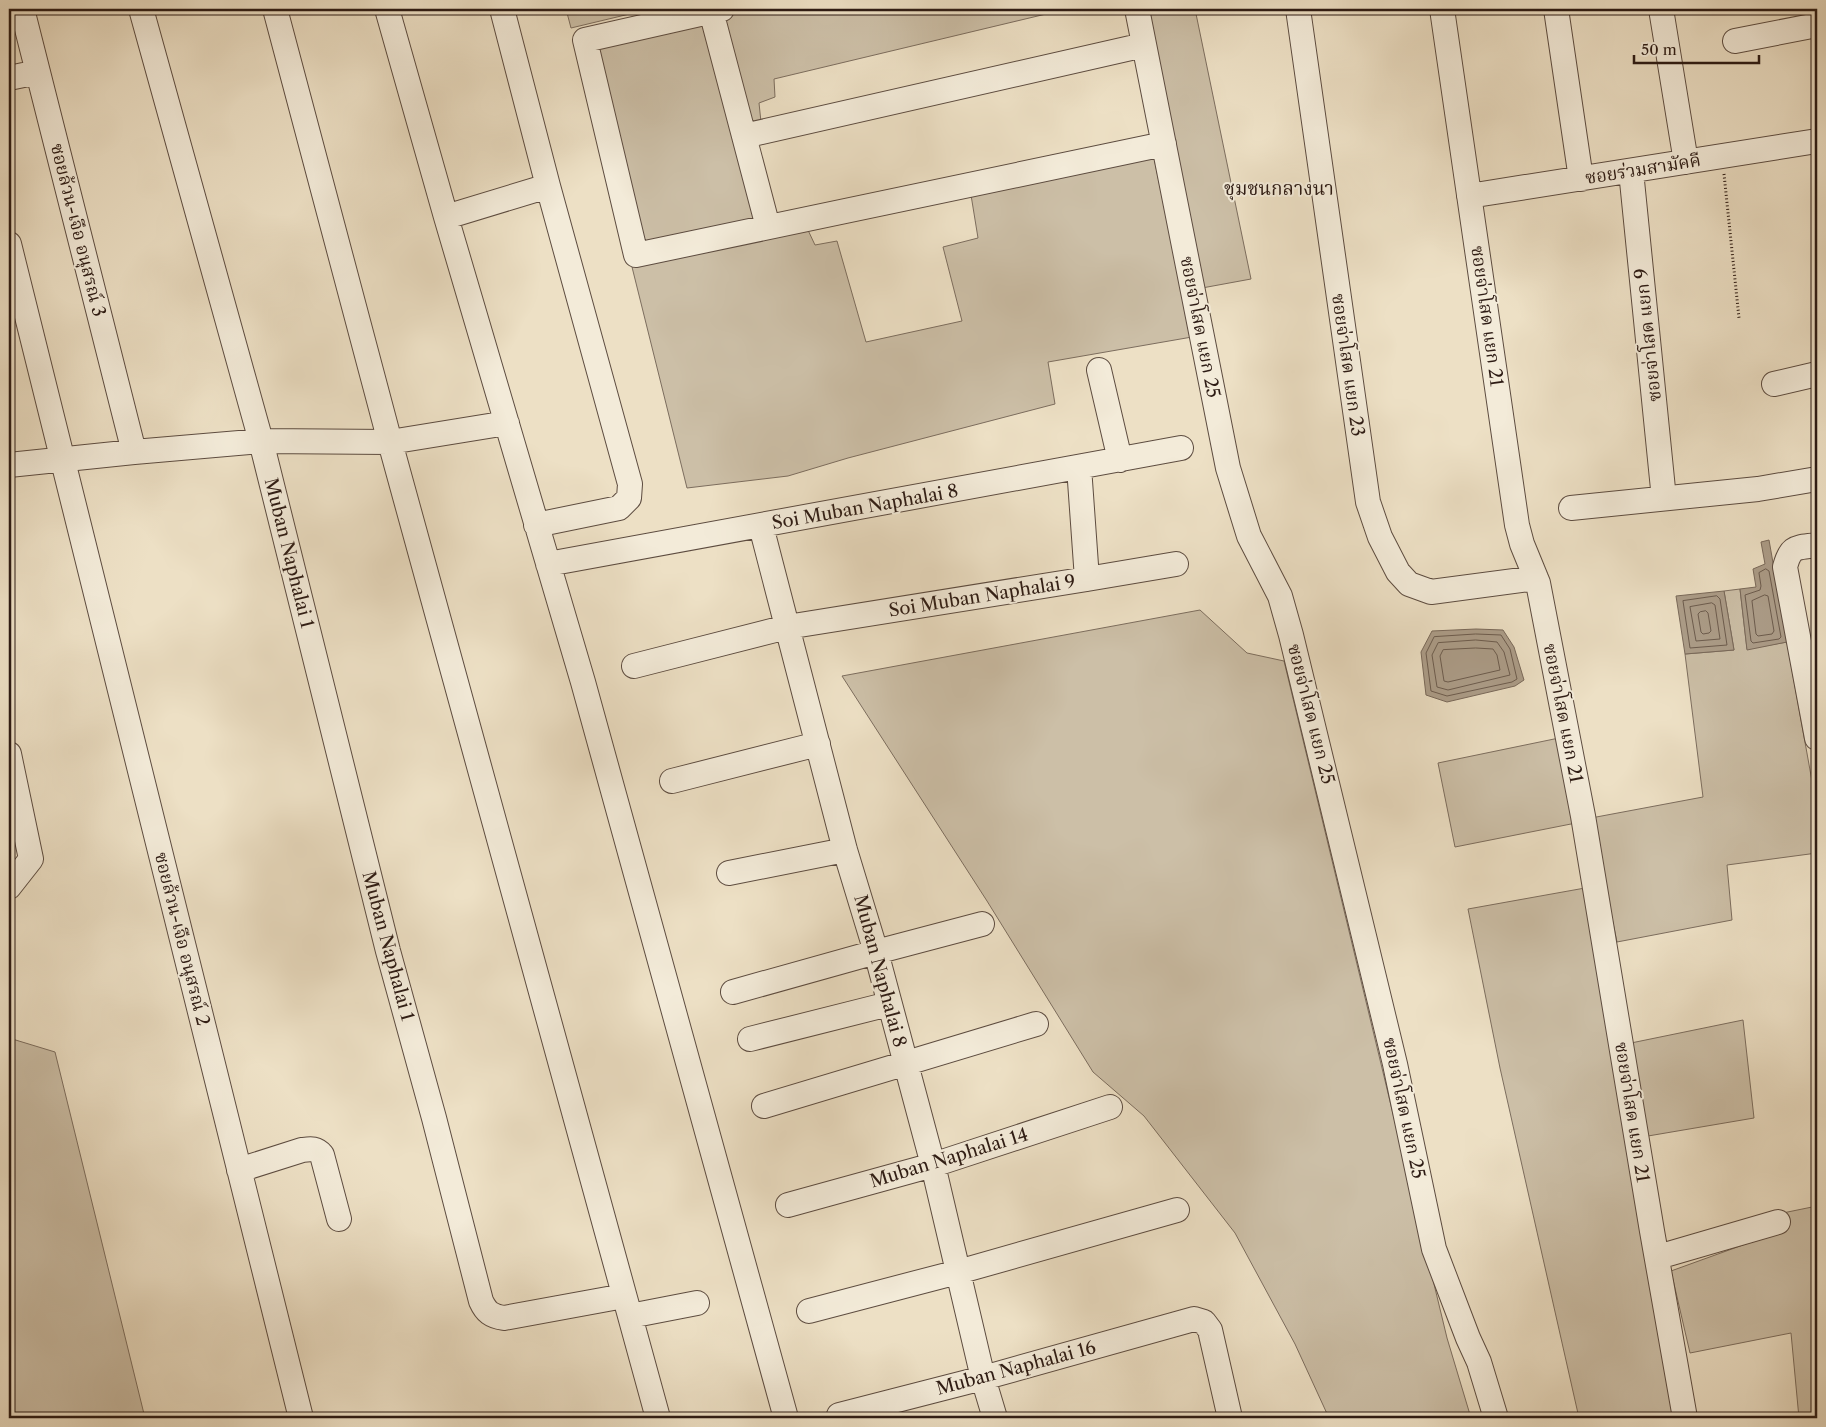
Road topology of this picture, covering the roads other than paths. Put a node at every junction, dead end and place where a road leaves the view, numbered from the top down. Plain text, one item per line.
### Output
1 (22, 9) edge
2 (141, 9) edge
3 (275, 9) edge
4 (387, 9) edge
5 (502, 9) edge
6 (1137, 9) edge
7 (1298, 9) edge
8 (1442, 9) edge
9 (1556, 9) edge
10 (1661, 9) edge
11 (716, 10) edge
12 (1817, 25) edge
13 (1735, 41) dead end
14 (1144, 45) junction
15 (38, 72) junction
16 (9, 78) edge
17 (744, 136) junction
18 (1817, 141) edge
19 (1164, 144) junction
20 (1686, 162) junction
21 (1631, 171) junction
22 (1581, 179) junction
23 (548, 186) junction
24 (1469, 196) junction
25 (446, 217) junction
26 (768, 227) junction
27 (9, 244) edge
28 (1099, 370) dead end
29 (1817, 374) edge
30 (1774, 384) dead end
31 (507, 423) junction
32 (261, 441) junction
33 (390, 442) junction
34 (1181, 448) dead end
35 (134, 452) junction
36 (62, 460) junction
37 (1120, 460) junction
38 (9, 466) edge
39 (1079, 467) junction
40 (1817, 479) edge
41 (1664, 499) junction
42 (1571, 508) dead end
43 (536, 525) junction
44 (760, 526) junction
45 (1817, 545) edge
46 (548, 564) junction
47 (1176, 564) dead end
48 (1536, 578) junction
49 (1088, 579) junction
50 (787, 627) junction
51 (634, 666) dead end
52 (1817, 738) edge
53 (818, 744) junction
54 (9, 754) edge
55 (672, 781) dead end
56 (845, 850) junction
57 (729, 873) dead end
58 (9, 888) edge
59 (982, 924) dead end
60 (876, 952) junction
61 (733, 992) dead end
62 (889, 1004) junction
63 (1036, 1024) dead end
64 (750, 1039) dead end
65 (905, 1064) junction
66 (764, 1106) dead end
67 (1110, 1107) dead end
68 (933, 1165) junction
69 (239, 1170) junction
70 (788, 1205) dead end
71 (1176, 1210) dead end
72 (339, 1219) dead end
73 (1778, 1222) dead end
74 (1658, 1257) junction
75 (958, 1272) junction
76 (697, 1303) dead end
77 (627, 1306) junction
78 (809, 1311) dead end
79 (983, 1378) junction
80 (839, 1415) dead end
81 (301, 1418) edge
82 (658, 1418) edge
83 (786, 1418) edge
84 (994, 1418) edge
85 (1230, 1418) edge
86 (1496, 1418) edge
87 (1685, 1418) edge

1 - 15 street, ซอยล้วน-เจือ อนุสรณ์ 3
2 - 32 street, Muban Naphalai 1
3 - 33 street
4 - 25 street
5 - 23 street
6 - 14 street, ซอยจ่าโสด แยก 25
7 - 48 street, ซอยจ่าโสด แยก 23
8 - 24 street, ซอยจ่าโสด แยก 21
9 - 22 street
10 - 20 street
11 - 17 street
11 - 26 street
12 - 13 street
14 - 17 street
14 - 19 street, ซอยจ่าโสด แยก 25
15 - 16 street
15 - 35 street, ซอยล้วน-เจือ อนุสรณ์ 3
17 - 26 street
18 - 20 street, ซอยร่วมสามัคคี
19 - 26 street
19 - 86 street, ซอยจ่าโสด แยก 25
20 - 21 street, ซอยร่วมสามัคคี
21 - 22 street, ซอยร่วมสามัคคี
21 - 41 street, ซอยจ่าโสด แยก 9
22 - 24 street, ซอยร่วมสามัคคี
23 - 25 street
23 - 43 street
24 - 48 street, ซอยจ่าโสด แยก 21
25 - 31 street
27 - 36 street, ซอยล้วน-เจือ อนุสรณ์ 2
28 - 37 street
29 - 30 street
31 - 33 street
31 - 43 street
32 - 33 street
32 - 35 street
32 - 77 street, Muban Naphalai 1
33 - 77 street
34 - 37 street, Soi Muban Naphalai 8
35 - 36 street
36 - 38 street
36 - 69 street, ซอยล้วน-เจือ อนุสรณ์ 2
37 - 39 street, Soi Muban Naphalai 8
39 - 44 street, Soi Muban Naphalai 8
39 - 49 street
40 - 41 street
41 - 42 street
43 - 46 street
44 - 46 street, Soi Muban Naphalai 8
44 - 50 street, Muban Naphalai 8
45 - 52 street
46 - 83 street
47 - 49 street, Soi Muban Naphalai 9
48 - 74 street, ซอยจ่าโสด แยก 21
49 - 50 street, Soi Muban Naphalai 9
50 - 51 street, Soi Muban Naphalai 9
50 - 53 street, Muban Naphalai 8
53 - 55 street
53 - 56 street, Muban Naphalai 8
54 - 58 street
56 - 57 street
56 - 60 street, Muban Naphalai 8
59 - 60 street
60 - 61 street
60 - 62 street, Muban Naphalai 8
62 - 64 street
62 - 65 street, Muban Naphalai 8
63 - 65 street
65 - 66 street
65 - 68 street, Muban Naphalai 8
67 - 68 street, Muban Naphalai 14
68 - 70 street, Muban Naphalai 14
68 - 75 street, Muban Naphalai 8
69 - 72 street
69 - 81 street, ซอยล้วน-เจือ อนุสรณ์ 2
71 - 75 street
73 - 74 street
74 - 87 street, ซอยจ่าโสด แยก 21
75 - 78 street
75 - 79 street, Muban Naphalai 8
76 - 77 street, Muban Naphalai 1
77 - 82 street
79 - 80 street, Muban Naphalai 16
79 - 84 street, Muban Naphalai 8
79 - 85 street, Muban Naphalai 16

